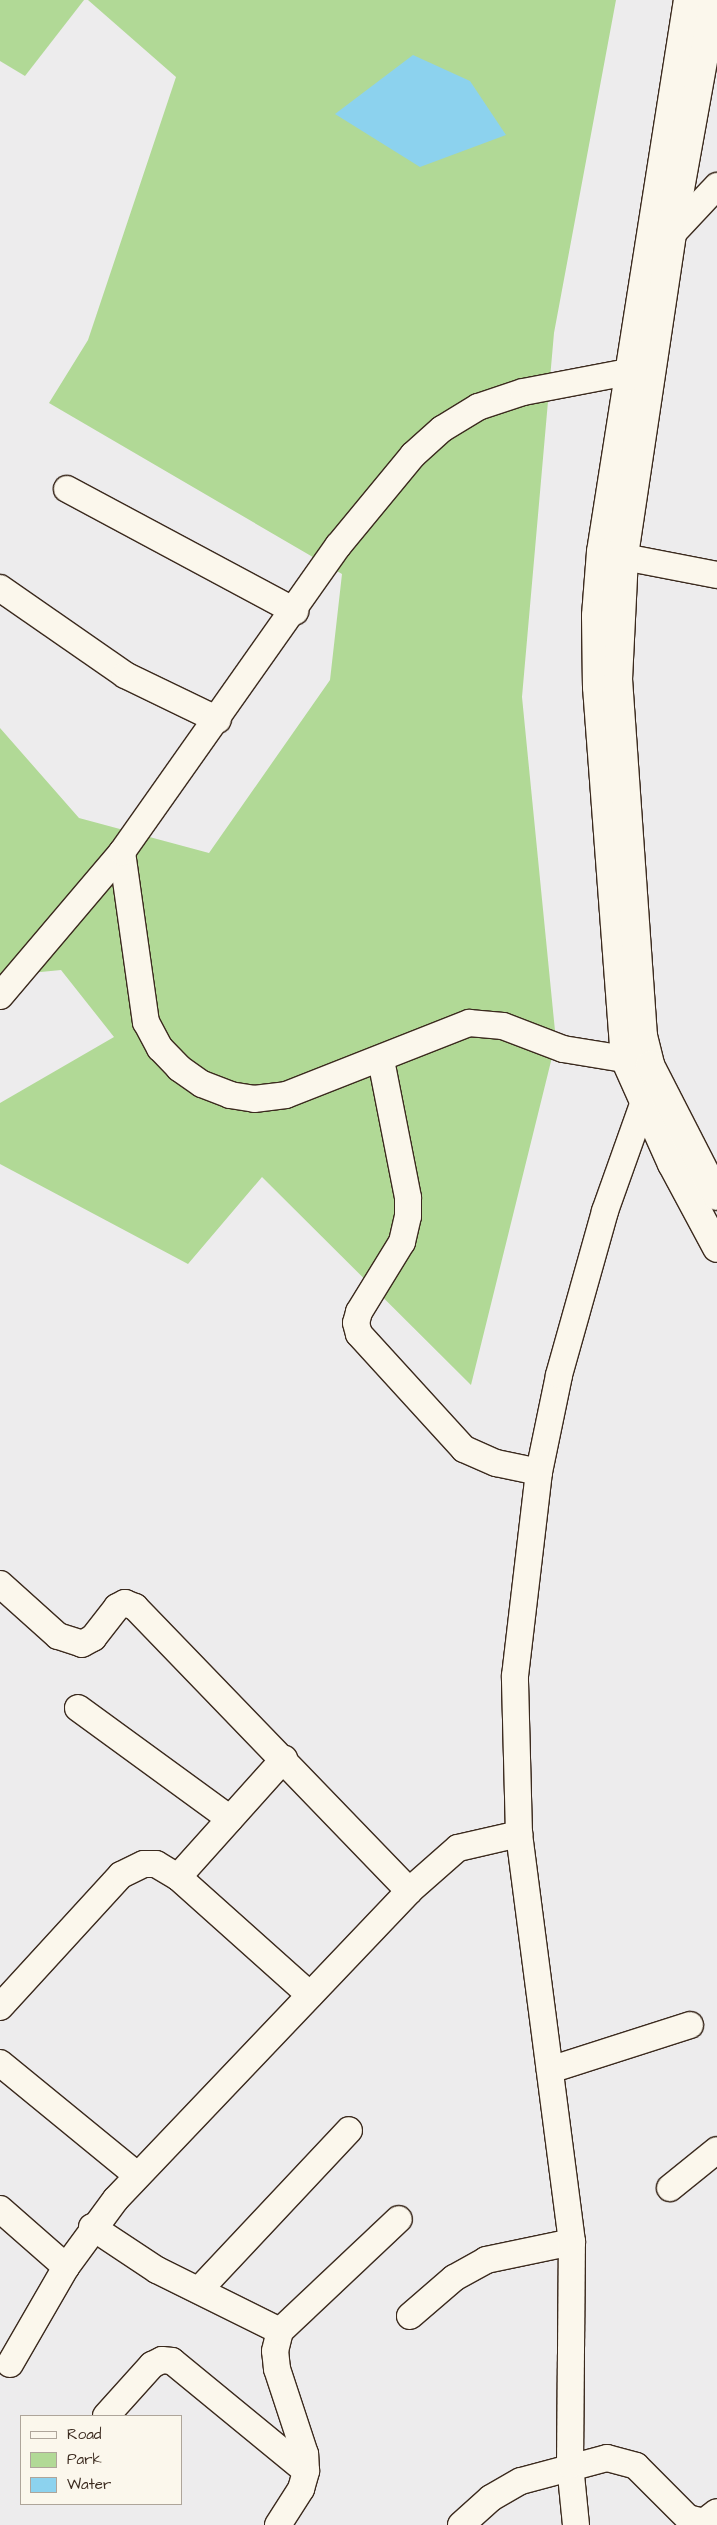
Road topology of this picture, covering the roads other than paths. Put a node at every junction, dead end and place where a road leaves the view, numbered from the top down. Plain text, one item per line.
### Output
1 (688, 0) edge
2 (714, 0) edge
3 (713, 202) edge
4 (672, 234) junction
5 (628, 372) junction
6 (67, 489) dead end
7 (624, 557) junction
8 (717, 575) edge
9 (0, 588) edge
10 (295, 611) junction
11 (218, 720) junction
12 (122, 852) junction
13 (0, 996) edge
14 (624, 1059) junction
15 (381, 1060) junction
16 (643, 1104) junction
17 (717, 1196) edge
18 (717, 1248) edge
19 (539, 1472) junction
20 (0, 1584) edge
21 (78, 1708) dead end
22 (284, 1759) junction
23 (230, 1820) junction
24 (519, 1834) junction
25 (178, 1877) junction
26 (409, 1891) junction
27 (310, 1995) junction
28 (0, 2007) edge
29 (690, 2025) dead end
30 (0, 2063) edge
31 (550, 2070) junction
32 (349, 2130) dead end
33 (717, 2150) edge
34 (137, 2175) junction
35 (670, 2188) dead end
36 (0, 2209) edge
37 (399, 2219) dead end
38 (92, 2227) junction
39 (572, 2242) junction
40 (66, 2267) junction
41 (199, 2290) junction
42 (410, 2316) dead end
43 (280, 2330) junction
44 (10, 2364) dead end
45 (107, 2415) edge
46 (570, 2465) junction
47 (306, 2471) junction
48 (717, 2512) edge
49 (278, 2525) edge
50 (461, 2525) edge
51 (576, 2525) edge

1 - 5 highway
2 - 4 highway
3 - 4 street
4 - 7 highway
5 - 10 street
5 - 14 highway
6 - 10 street
7 - 8 street
7 - 17 highway
9 - 11 street
10 - 11 street
11 - 12 street
12 - 13 street
12 - 15 street
14 - 15 street
14 - 16 highway
15 - 19 street
16 - 18 highway
16 - 19 street
19 - 24 street
20 - 22 street
21 - 23 street
22 - 23 street
22 - 26 street
23 - 25 street
24 - 26 street
24 - 31 street
25 - 27 street
25 - 28 street
26 - 27 street
27 - 34 street
29 - 31 street
30 - 34 street
31 - 39 street
32 - 41 street
33 - 35 street
34 - 38 street
36 - 40 street
37 - 43 street
38 - 40 street
38 - 41 street
39 - 42 street
39 - 46 street
40 - 44 street
41 - 43 street
43 - 47 street
45 - 47 street
46 - 48 street
46 - 50 street
46 - 51 street
47 - 49 street

